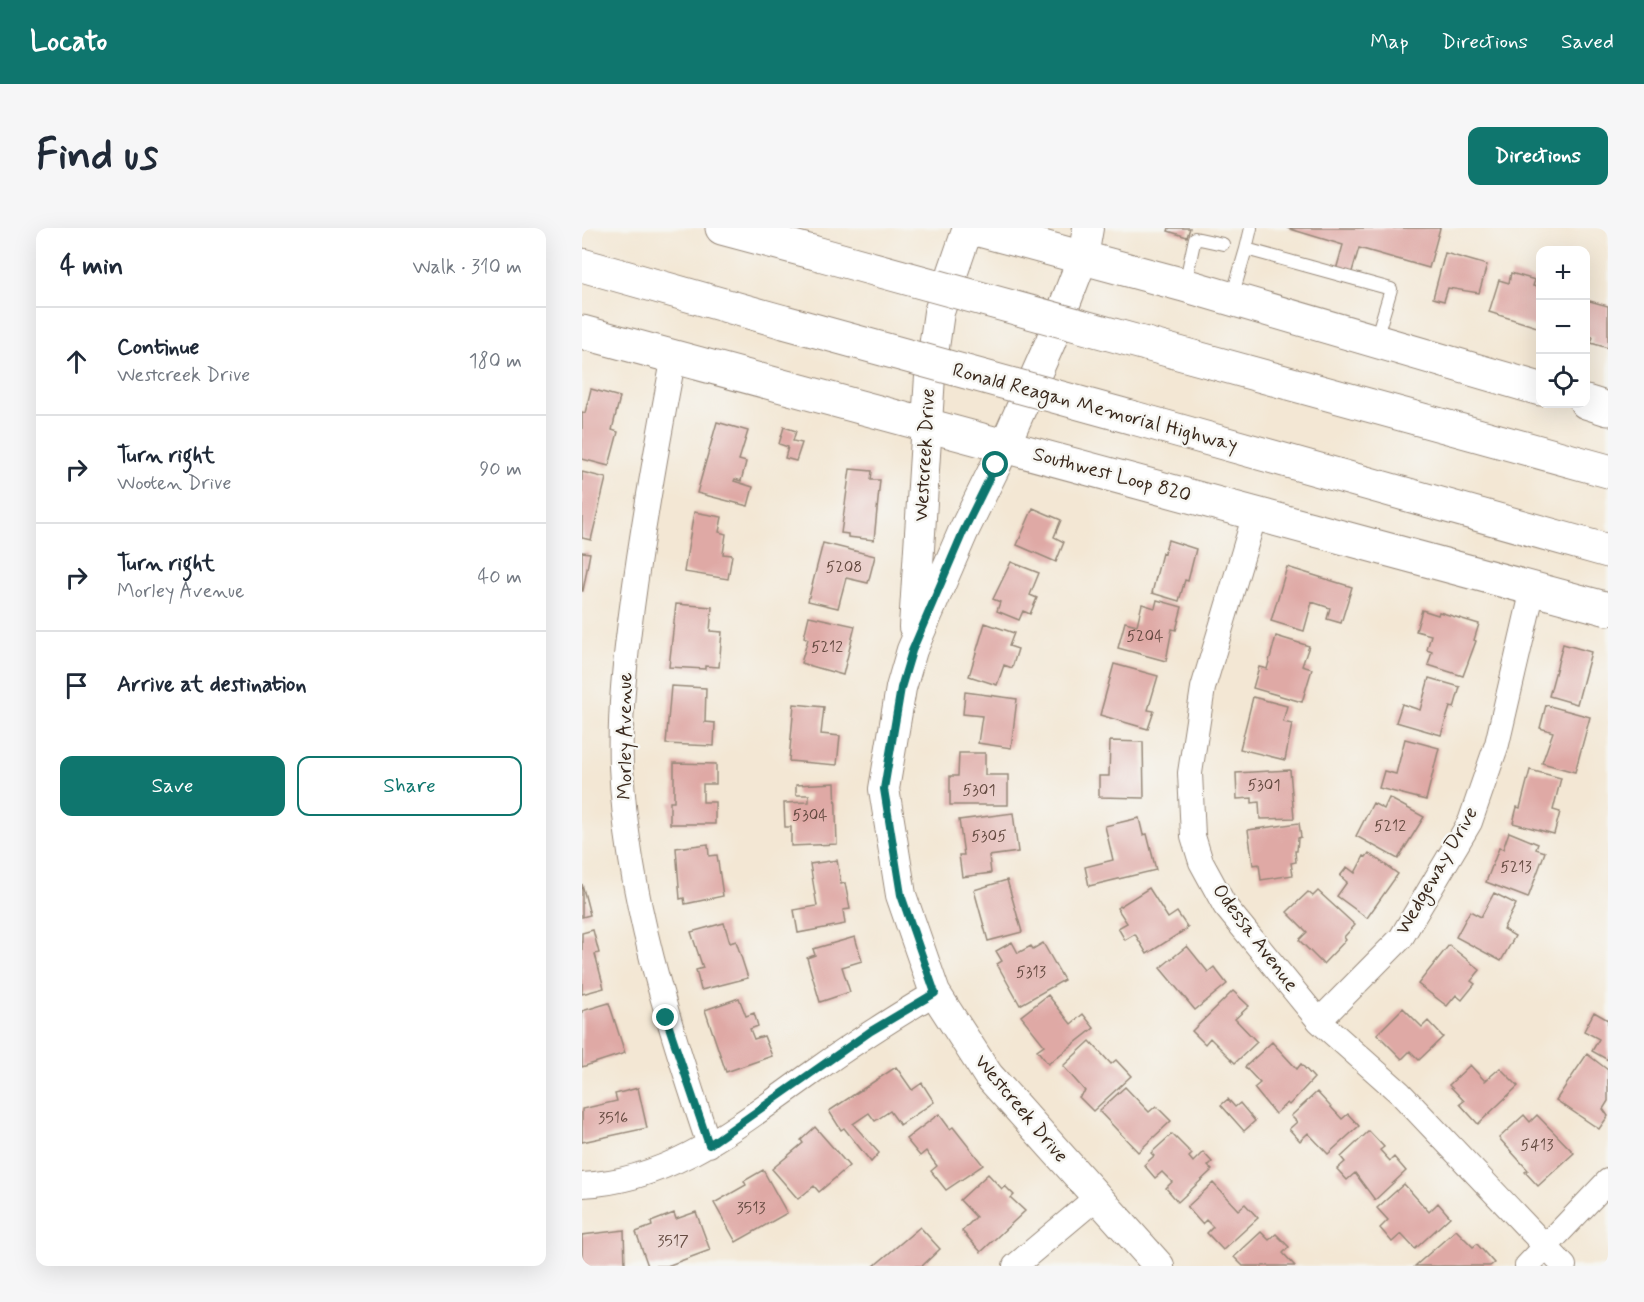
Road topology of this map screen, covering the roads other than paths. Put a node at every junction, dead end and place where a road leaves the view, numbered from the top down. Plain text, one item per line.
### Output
1 (722, 228) edge
2 (970, 228) edge
3 (1251, 228) edge
4 (1085, 242) edge
5 (1223, 244) dead end
6 (1246, 249) junction
7 (582, 265) edge
8 (1184, 285) junction
9 (1231, 300) junction
10 (582, 332) edge
11 (1375, 340) junction
12 (674, 356) junction
13 (1536, 388) edge
14 (1590, 403) edge
15 (1608, 409) edge
16 (926, 423) junction
17 (1005, 445) junction
18 (1608, 471) edge
19 (1255, 513) junction
20 (1608, 550) edge
21 (1533, 589) junction
22 (1608, 609) edge
23 (912, 651) junction
24 (935, 993) junction
25 (1319, 1021) junction
26 (709, 1145) junction
27 (1608, 1181) edge
28 (582, 1185) edge
29 (1096, 1198) junction
30 (1546, 1246) junction
31 (1016, 1266) edge
32 (1159, 1266) edge
33 (1527, 1266) edge
34 (1563, 1266) edge

1 - 18 main road, bridge
2 - 4 main road
2 - 16 street, Westcreek Drive
3 - 6 lane
4 - 8 main road
4 - 17 street, Westcreek Drive
5 - 8 lane
6 - 9 lane
6 - 11 lane
7 - 20 main road, Ronald Reagan Memorial Highway, bridge
8 - 9 main road
9 - 11 main road
10 - 12 main road, Southwest Loop 820
11 - 13 main road
12 - 16 main road, Southwest Loop 820
12 - 26 street, Morley Avenue
14 - 15 main road
16 - 17 main road, Southwest Loop 820
16 - 23 street, Westcreek Drive
17 - 19 main road, Southwest Loop 820
17 - 23 street, Westcreek Drive
19 - 21 main road, Southwest Loop 820
19 - 25 street, Odessa Avenue
21 - 22 main road, Southwest Loop 820
21 - 25 street, Wedgeway Drive
23 - 24 street, Westcreek Drive
24 - 26 street
24 - 29 street, Westcreek Drive
25 - 30 street, Odessa Avenue
26 - 28 street
27 - 30 street
29 - 31 street
29 - 32 street, Westcreek Drive
30 - 33 street
30 - 34 street, Odessa Avenue

